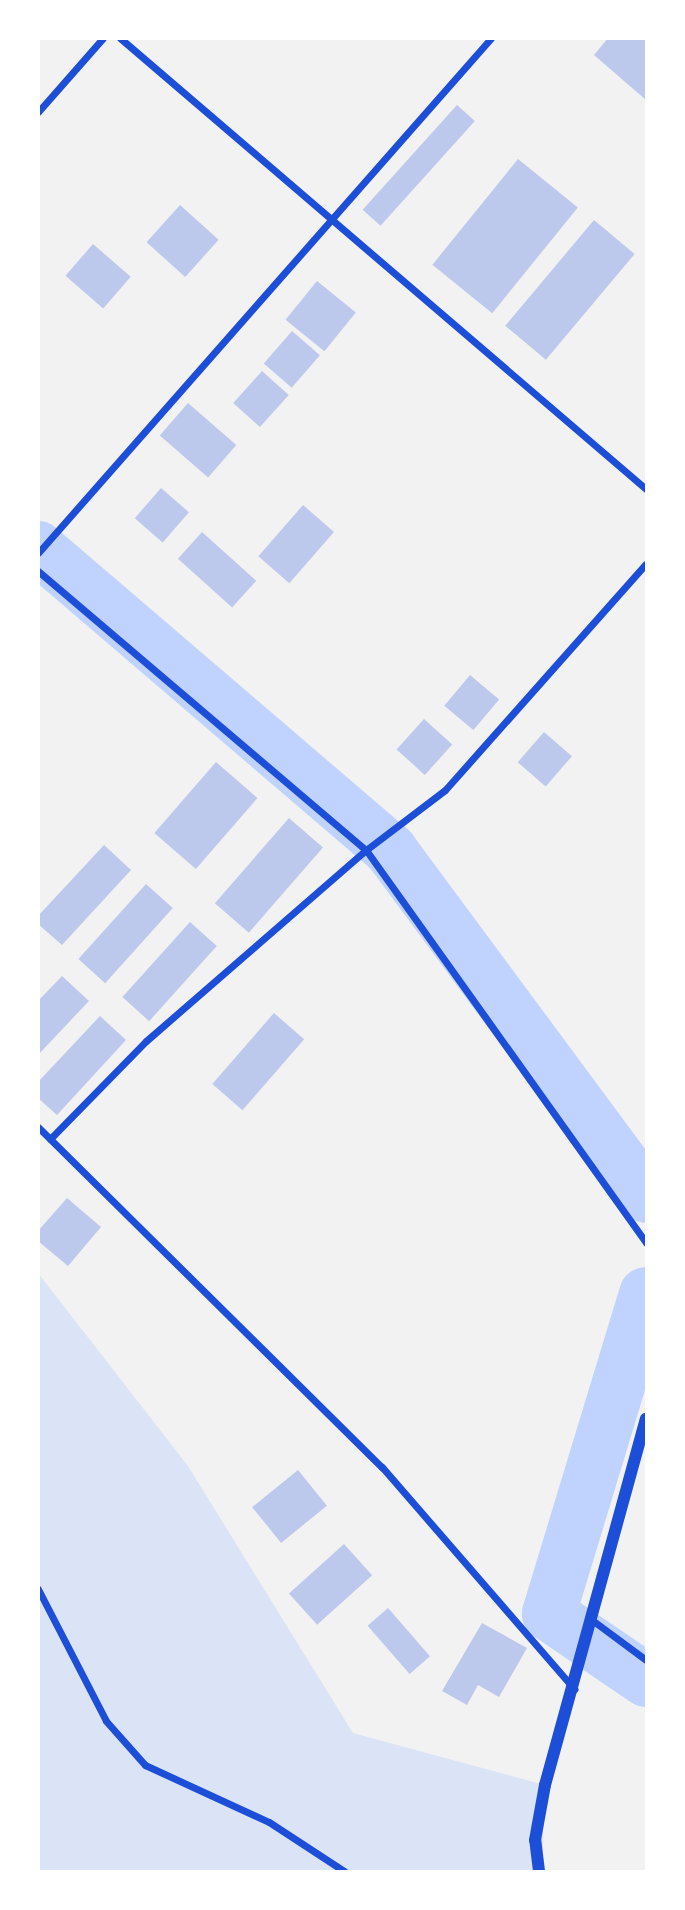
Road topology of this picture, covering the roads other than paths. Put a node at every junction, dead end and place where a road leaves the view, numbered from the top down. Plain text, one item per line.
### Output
1 (103, 38) edge
2 (120, 38) edge
3 (491, 38) edge
4 (38, 112) edge
5 (330, 219) junction
6 (646, 489) edge
7 (38, 553) edge
8 (646, 564) edge
9 (38, 571) edge
10 (366, 850) junction
11 (38, 1127) edge
12 (50, 1139) junction
13 (646, 1243) edge
14 (646, 1419) edge
15 (38, 1589) edge
16 (592, 1620) junction
17 (646, 1661) edge
18 (574, 1690) junction
19 (344, 1871) edge
20 (539, 1871) edge

1 - 4 street
2 - 5 street
3 - 5 street
5 - 6 street
5 - 7 street
8 - 10 street
9 - 10 street
10 - 12 street
10 - 13 street
11 - 12 street
12 - 18 street
14 - 16 street
15 - 19 street
16 - 17 street
16 - 18 street
18 - 20 street

